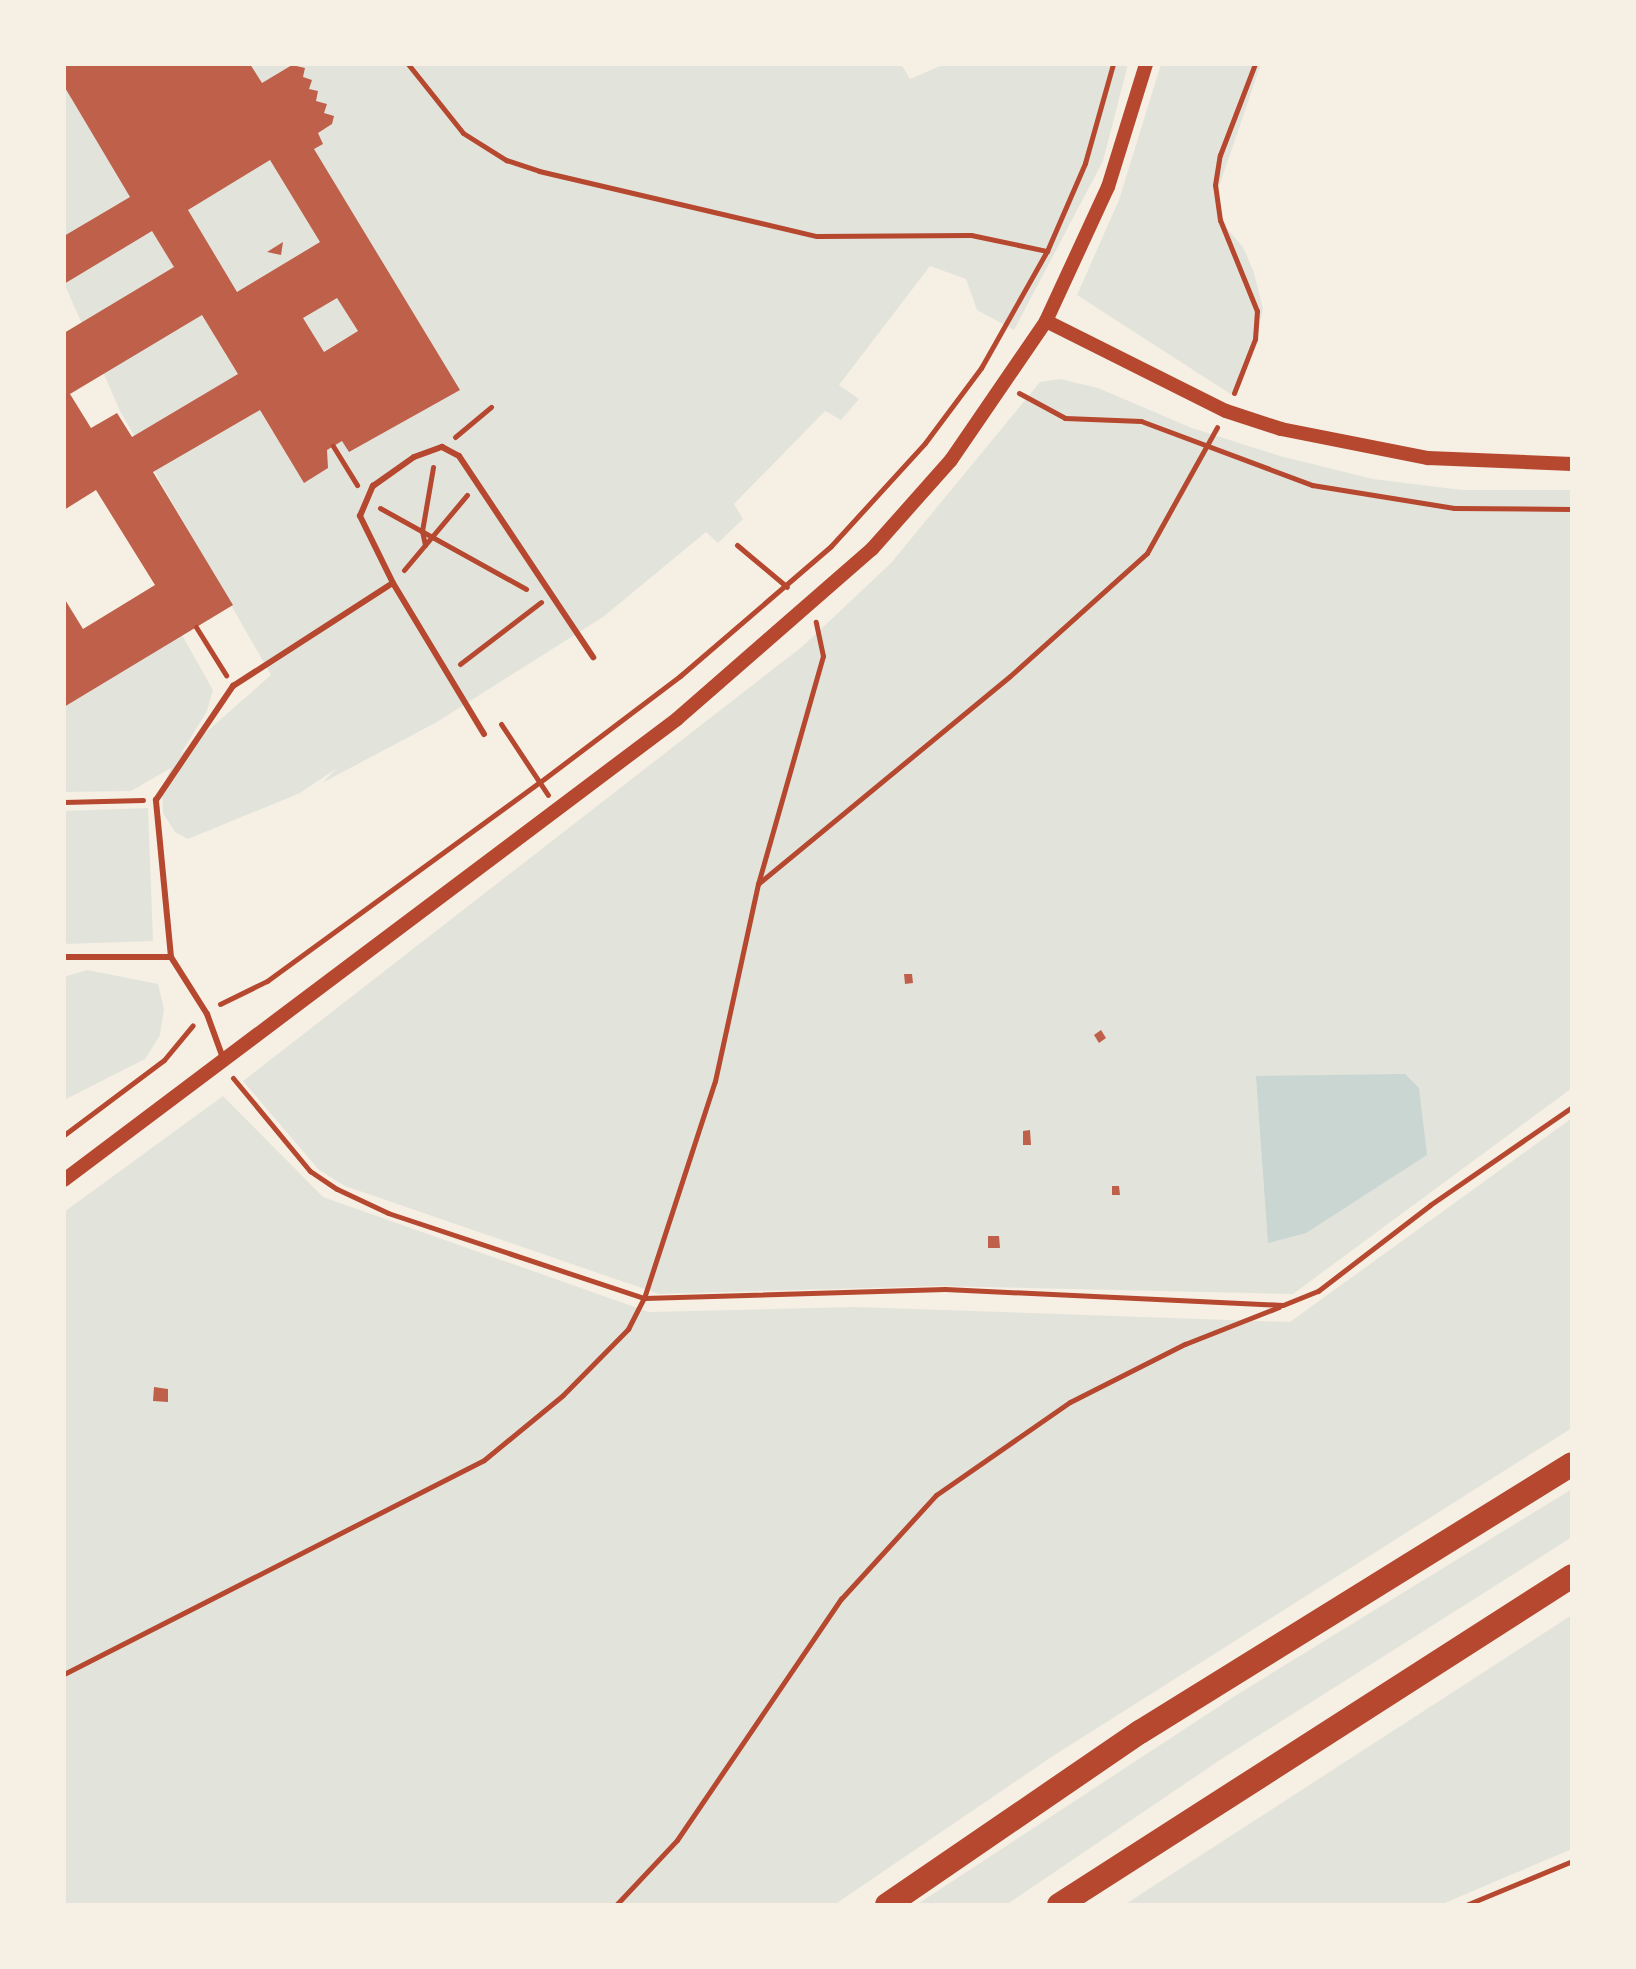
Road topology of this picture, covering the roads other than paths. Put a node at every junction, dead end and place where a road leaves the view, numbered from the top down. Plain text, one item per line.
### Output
1 (1146, 64) edge
2 (1046, 321) junction
3 (1572, 464) edge
4 (393, 583) junction
5 (593, 657) dead end
6 (484, 734) dead end
7 (64, 957) edge
8 (171, 957) junction
9 (223, 1060) junction
10 (64, 1180) edge
11 (1572, 1464) edge
12 (1572, 1576) edge
13 (887, 1905) edge
14 (1059, 1905) edge

1 - 2 street
2 - 3 street
2 - 9 street
4 - 5 lane
4 - 6 lane
4 - 8 lane
7 - 8 lane
8 - 9 lane
9 - 10 street
11 - 13 highway
12 - 14 highway

